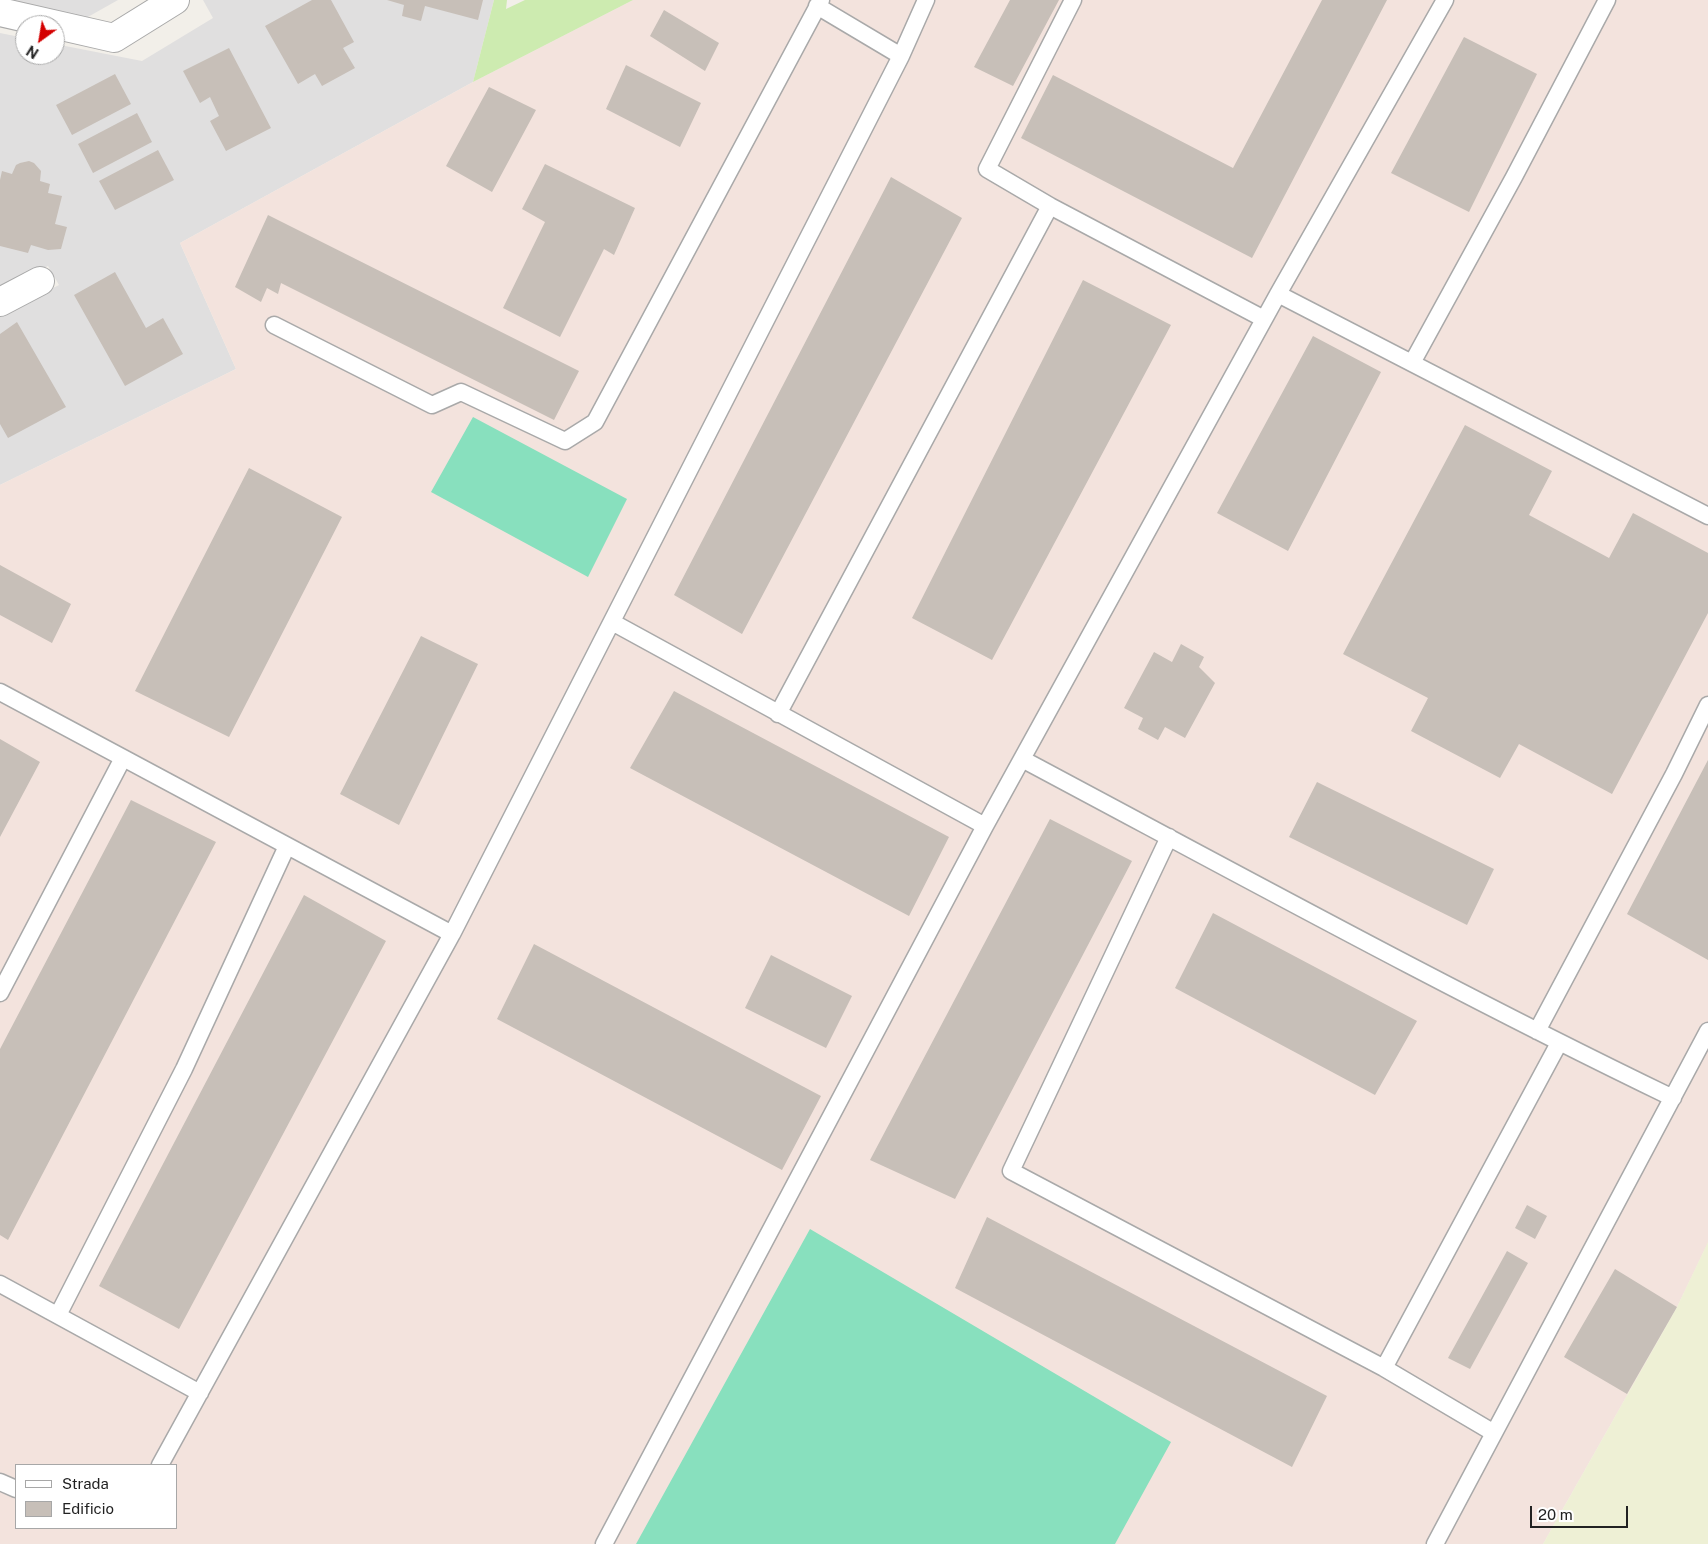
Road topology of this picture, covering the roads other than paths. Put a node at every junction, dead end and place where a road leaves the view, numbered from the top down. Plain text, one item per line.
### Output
1 (175, 0) edge
2 (926, 0) edge
3 (1073, 0) edge
4 (1445, 0) edge
5 (1607, 0) edge
6 (819, 3) edge
7 (0, 12) edge
8 (901, 56) junction
9 (1050, 206) junction
10 (40, 281) dead end
11 (1278, 294) junction
12 (0, 302) edge
13 (1264, 319) junction
14 (274, 325) dead end
15 (1412, 363) junction
16 (1708, 516) edge
17 (612, 622) junction
18 (0, 692) edge
19 (1708, 705) edge
20 (778, 714) junction
21 (123, 758) junction
22 (1022, 759) junction
23 (985, 826) junction
24 (1168, 837) junction
25 (288, 846) junction
26 (452, 934) junction
27 (0, 993) edge
28 (1537, 1031) junction
29 (1708, 1031) edge
30 (1558, 1043) junction
31 (1673, 1098) junction
32 (0, 1284) edge
33 (58, 1316) junction
34 (1384, 1368) junction
35 (200, 1393) junction
36 (1494, 1433) junction
37 (161, 1464) edge
38 (0, 1482) edge
39 (15, 1489) edge
40 (604, 1544) edge
41 (1435, 1544) edge

1 - 7 street
2 - 8 lane
3 - 9 lane
4 - 11 lane
5 - 15 lane
6 - 8 lane
6 - 14 lane
8 - 17 lane
9 - 13 lane
9 - 20 lane
10 - 12 street
11 - 13 lane
11 - 15 lane
13 - 22 lane
15 - 16 lane
17 - 20 lane
17 - 26 lane
18 - 21 lane
19 - 28 lane
20 - 23 lane
21 - 25 lane
21 - 27 lane
22 - 23 lane
22 - 24 lane
23 - 40 lane
24 - 28 lane
24 - 34 lane
25 - 26 lane
25 - 33 lane
26 - 35 lane
28 - 30 lane
29 - 31 lane
30 - 31 lane
30 - 34 lane
31 - 36 lane
32 - 33 lane
33 - 35 lane
34 - 36 lane
35 - 37 lane
36 - 41 lane
38 - 39 lane

